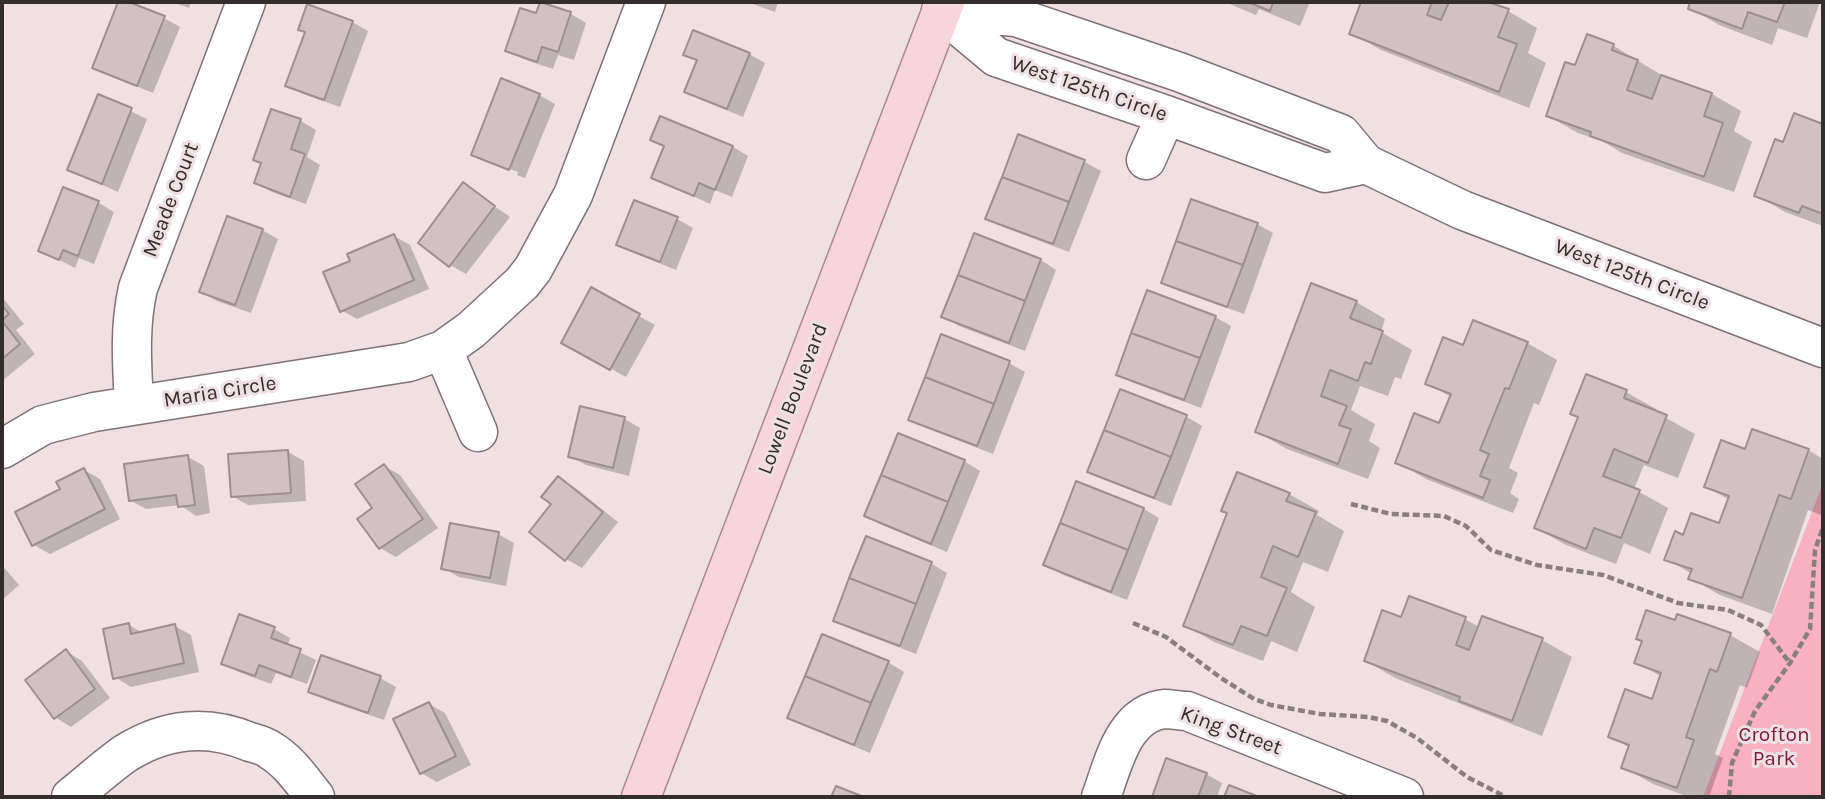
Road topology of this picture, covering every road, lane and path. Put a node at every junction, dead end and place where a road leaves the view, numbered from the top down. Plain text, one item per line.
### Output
1 (246, 2) edge
2 (646, 2) edge
3 (943, 6) edge
4 (1166, 115) junction
5 (1146, 160) dead end
6 (1366, 164) junction
7 (1823, 348) edge
8 (443, 350) junction
9 (134, 405) junction
10 (478, 432) dead end
11 (2, 449) edge
12 (1351, 504) dead end
13 (1823, 527) edge
14 (1133, 623) dead end
15 (1790, 663) junction
16 (71, 797) edge
17 (315, 797) edge
18 (641, 797) edge
19 (1101, 797) edge
20 (1404, 797) edge
21 (1506, 797) edge
22 (1729, 797) edge

1 - 9 street, Meade Court
2 - 8 street, Maria Circle
3 - 4 street, West 125th Circle
3 - 6 street, West 125th Circle
3 - 18 main road, Lowell Boulevard
4 - 5 street
4 - 6 street, West 125th Circle
6 - 7 street, West 125th Circle
8 - 9 street, Maria Circle
8 - 10 street
9 - 11 street, Maria Circle
12 - 15 path
13 - 15 path
14 - 21 path
15 - 22 path
16 - 17 street
19 - 20 street, King Street

